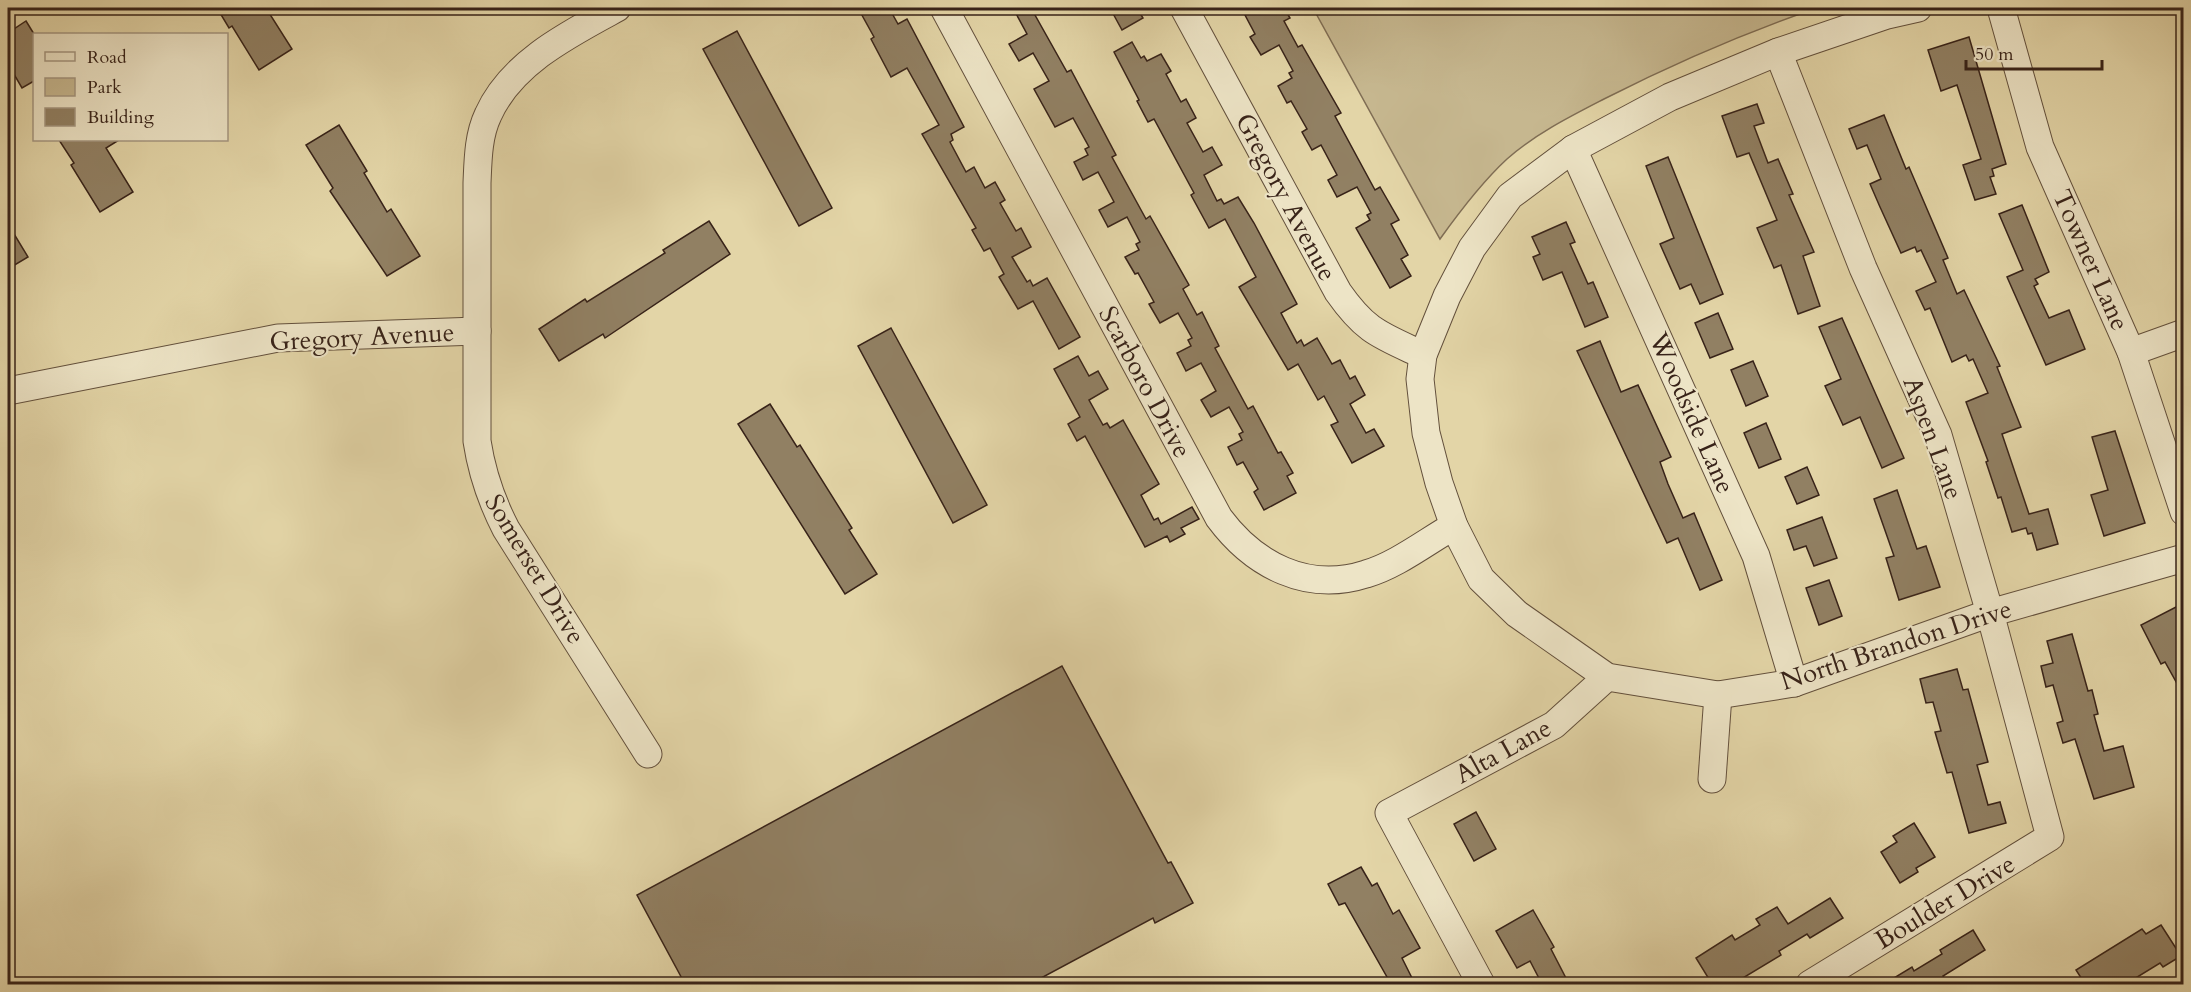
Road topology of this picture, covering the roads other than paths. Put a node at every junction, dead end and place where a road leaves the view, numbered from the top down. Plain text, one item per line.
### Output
1 (617, 8) edge
2 (944, 8) edge
3 (1184, 8) edge
4 (1918, 8) edge
5 (2001, 8) edge
6 (1778, 52) junction
7 (1573, 149) junction
8 (477, 331) junction
9 (2184, 333) edge
10 (2131, 352) junction
11 (1422, 355) junction
12 (8, 391) edge
13 (2184, 512) edge
14 (1454, 526) junction
15 (2184, 558) edge
16 (1990, 613) junction
17 (1607, 677) junction
18 (1794, 683) junction
19 (1718, 695) junction
20 (648, 754) dead end
21 (1712, 779) dead end
22 (2050, 837) joint
23 (1481, 984) edge
24 (1810, 984) edge

1 - 8 street, Gregory Avenue
2 - 14 street, Scarboro Drive
3 - 11 street, Gregory Avenue
4 - 6 street
5 - 10 street, Towner Lane
6 - 7 street
6 - 16 street, Aspen Lane
7 - 11 street
7 - 18 street, Woodside Lane
8 - 12 street, Gregory Avenue
8 - 20 street, Somerset Drive
9 - 10 street
10 - 13 street, Towner Lane
11 - 14 street, North Brandon Drive
14 - 17 street, North Brandon Drive
15 - 16 street, North Brandon Drive
16 - 18 street, North Brandon Drive
16 - 22 street, Aspen Lane
17 - 19 street, North Brandon Drive
17 - 23 street, Alta Lane
18 - 19 street, North Brandon Drive
19 - 21 street
22 - 24 street, Boulder Drive

